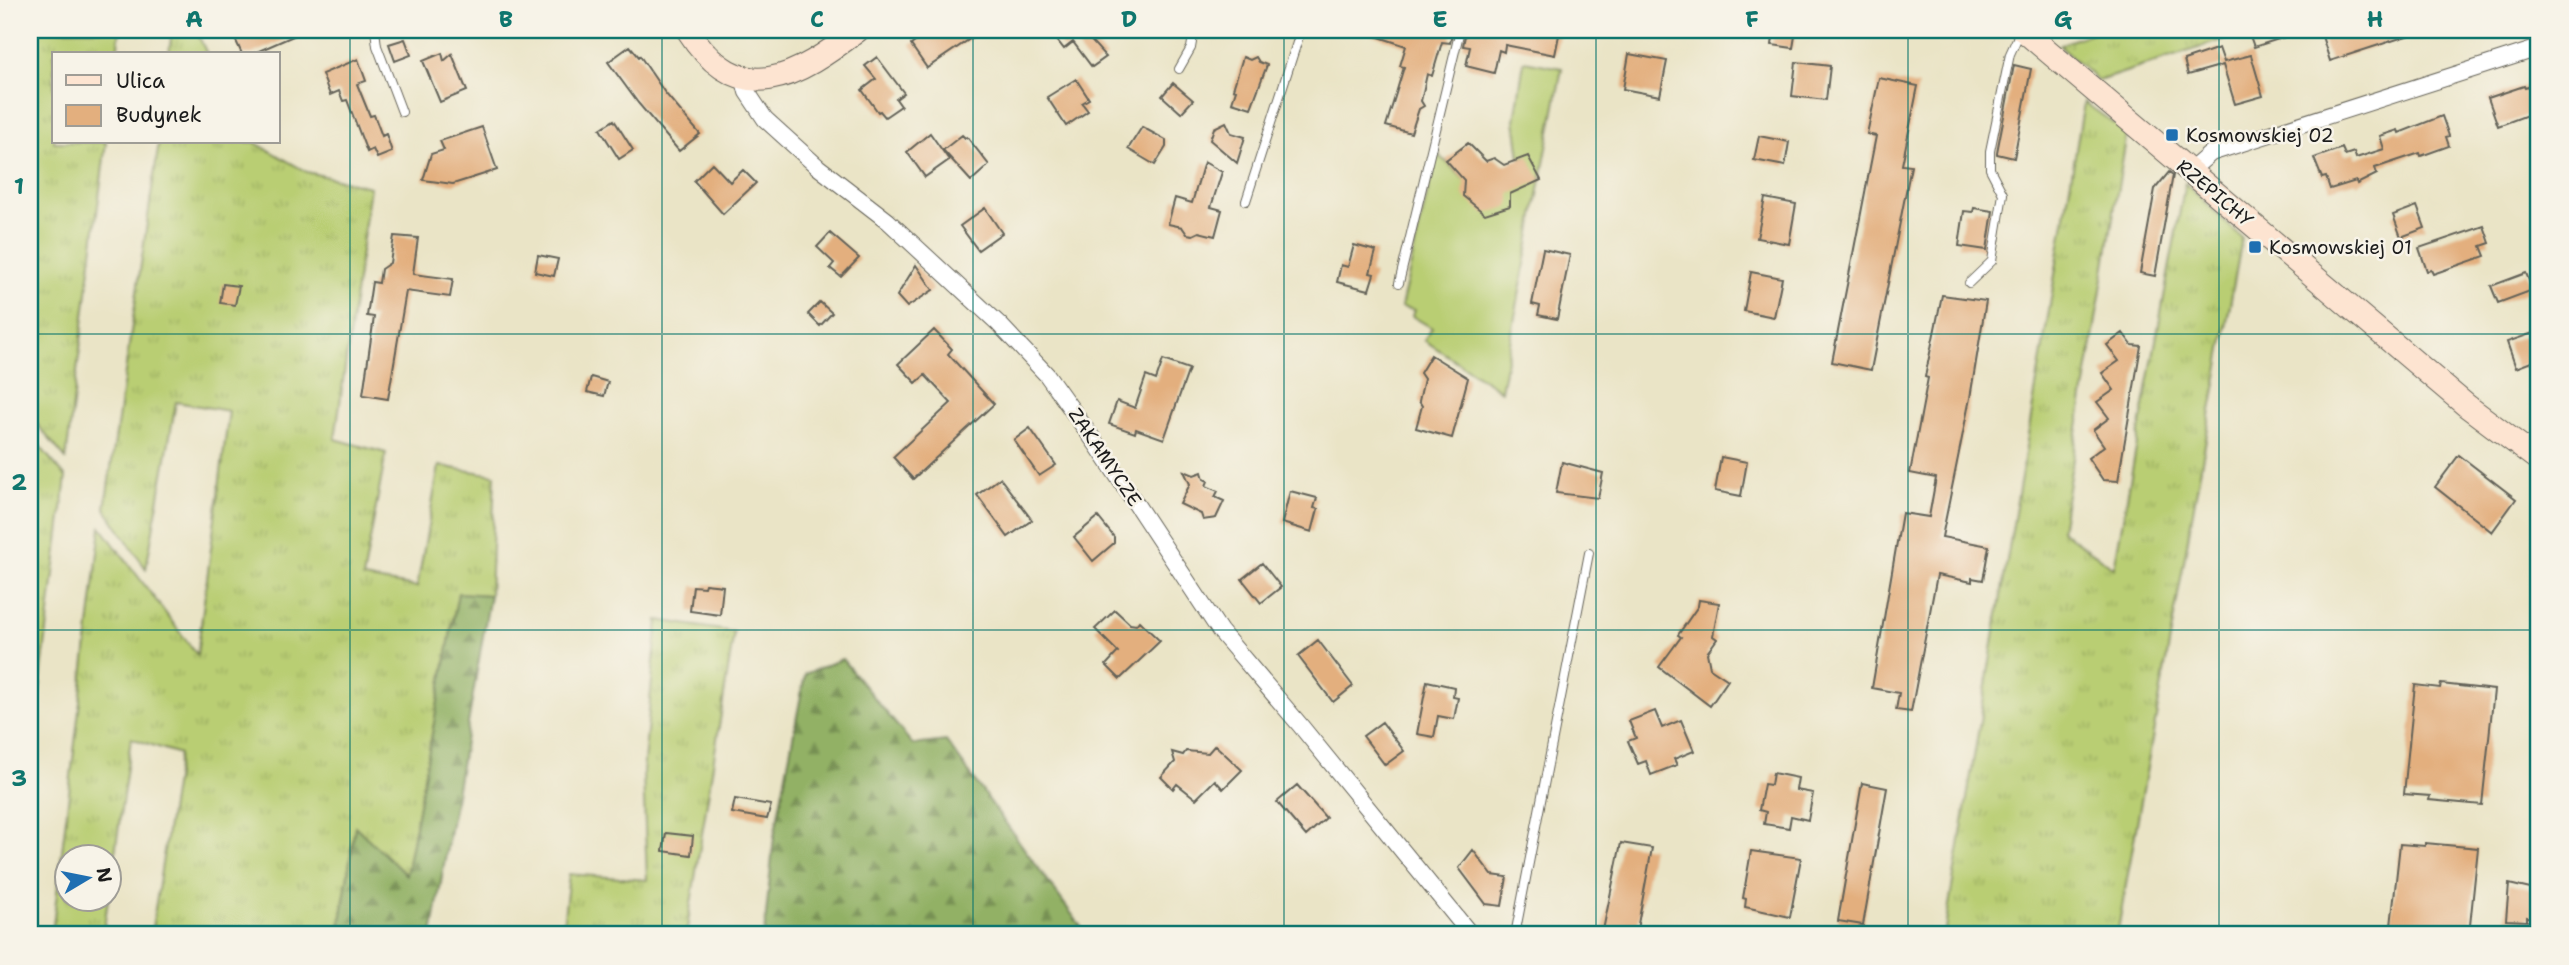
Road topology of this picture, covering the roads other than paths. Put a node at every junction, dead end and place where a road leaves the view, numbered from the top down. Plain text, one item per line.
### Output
1 (375, 30) edge
2 (688, 30) edge
3 (858, 30) edge
4 (1194, 30) edge
5 (1301, 30) edge
6 (1460, 30) edge
7 (2022, 30) edge
8 (2539, 48) edge
9 (1179, 69) dead end
10 (744, 80) junction
11 (402, 112) dead end
12 (2189, 172) junction
13 (1247, 201) dead end
14 (1399, 283) dead end
15 (1969, 283) dead end
16 (2539, 460) edge
17 (1589, 553) dead end
18 (1471, 935) edge
19 (1514, 935) edge

1 - 11 lane
2 - 10 street, ZAKAMYCZE
3 - 10 street
4 - 9 lane
5 - 13 lane
6 - 14 lane
7 - 12 street, RZEPICHY
7 - 15 lane
8 - 12 street
10 - 18 street, ZAKAMYCZE
12 - 16 street, RZEPICHY
17 - 19 lane

